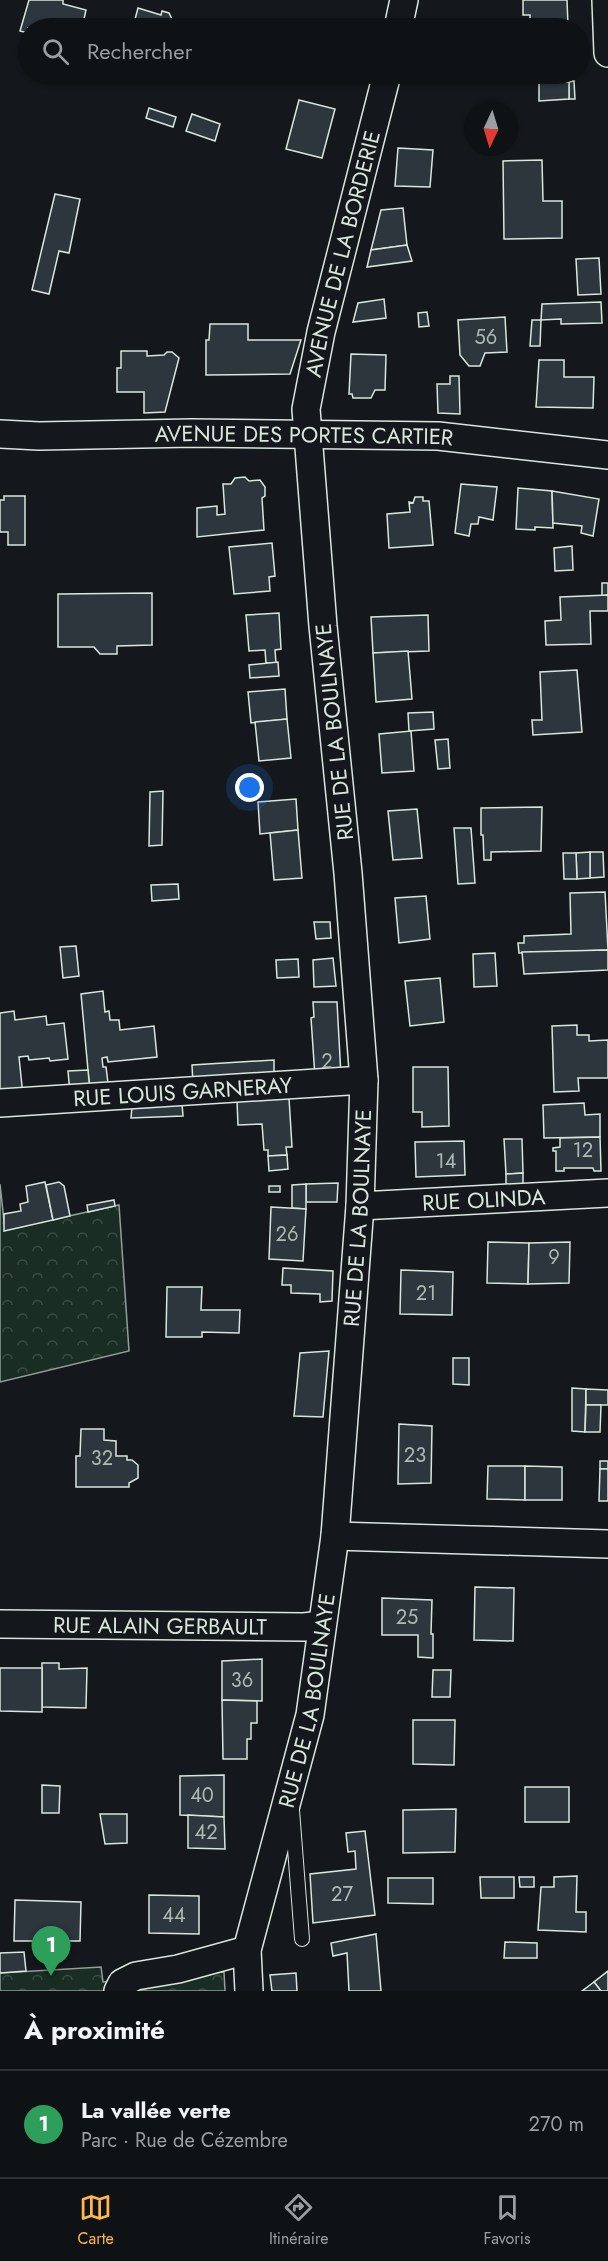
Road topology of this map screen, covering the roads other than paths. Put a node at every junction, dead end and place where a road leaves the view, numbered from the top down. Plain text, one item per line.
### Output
1 (404, 0) edge
2 (606, 0) edge
3 (400, 18) edge
4 (608, 46) edge
5 (608, 53) edge
6 (384, 84) edge
7 (0, 434) edge
8 (308, 435) junction
9 (608, 455) edge
10 (364, 1080) junction
11 (0, 1103) edge
12 (608, 1193) edge
13 (360, 1206) junction
14 (335, 1536) junction
15 (608, 1544) edge
16 (0, 1624) edge
17 (322, 1625) junction
18 (291, 1787) junction
19 (302, 1939) dead end
20 (247, 1950) junction
21 (118, 1991) edge
22 (249, 1991) edge

1 - 3 street
2 - 4 street
4 - 5 street
6 - 8 street, AVENUE DE LA BORDERIE
7 - 8 street, AVENUE DES PORTES CARTIER
8 - 9 street, AVENUE DES PORTES CARTIER
8 - 10 street, RUE DE LA BOULNAYE
10 - 11 street, RUE LOUIS GARNERAY
10 - 13 street, RUE DE LA BOULNAYE
12 - 13 street, RUE OLINDA
13 - 14 street, RUE DE LA BOULNAYE
14 - 15 street
14 - 17 street, RUE DE LA BOULNAYE
16 - 17 street, RUE ALAIN GERBAULT
17 - 18 street, RUE DE LA BOULNAYE
18 - 19 lane
18 - 20 street, RUE DE LA BOULNAYE
20 - 21 street
20 - 22 street, RUE DE LA BOULNAYE

